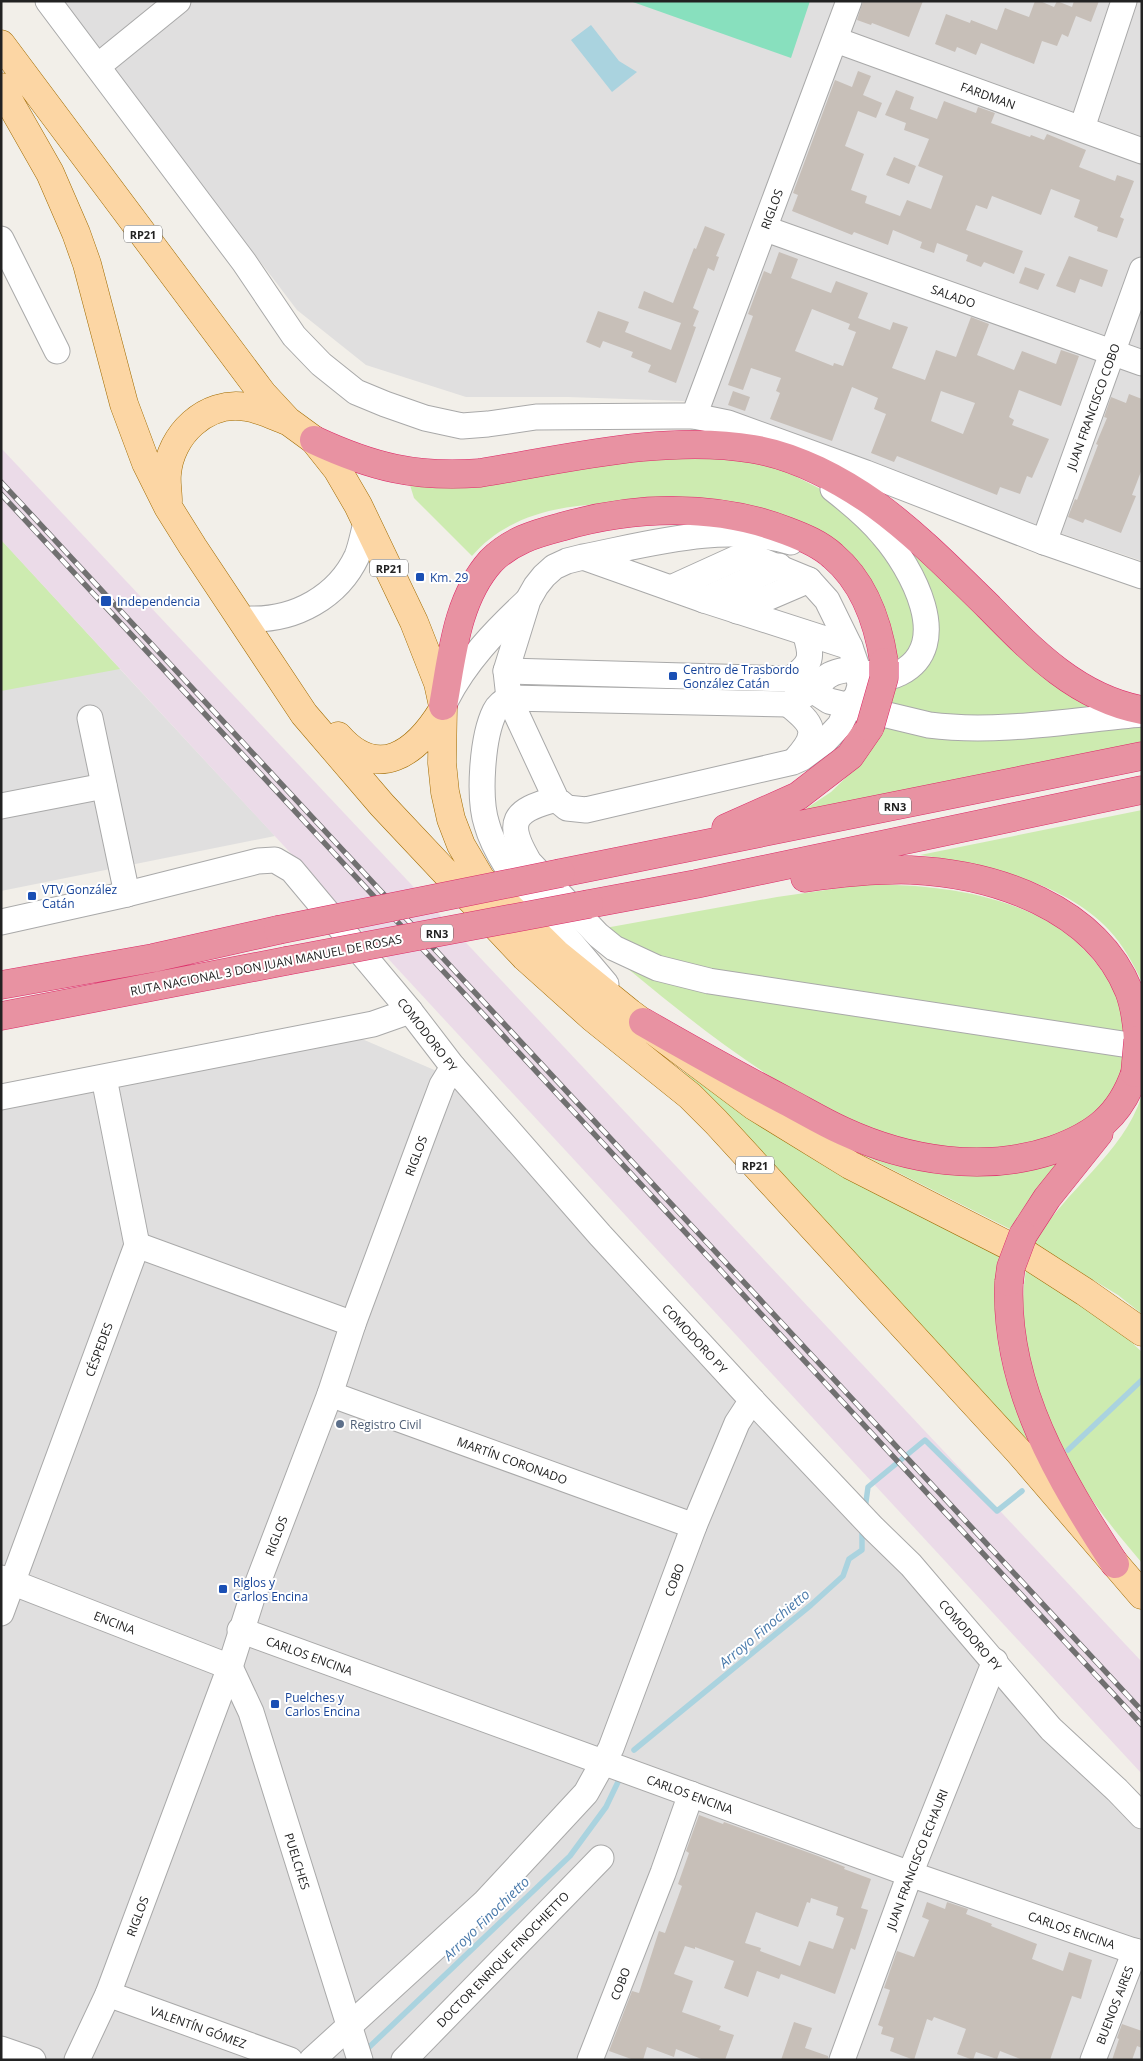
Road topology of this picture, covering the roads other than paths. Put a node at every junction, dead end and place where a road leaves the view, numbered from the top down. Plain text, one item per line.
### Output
1 (48, 1) edge
2 (178, 1) edge
3 (849, 1) edge
4 (1124, 1) edge
5 (836, 40) junction
6 (1, 44) edge
7 (98, 66) junction
8 (1, 86) edge
9 (1082, 128) junction
10 (1142, 151) edge
11 (766, 229) junction
12 (1, 239) edge
13 (1142, 270) edge
14 (57, 351) dead end
15 (1113, 352) junction
16 (1142, 362) edge
17 (694, 416) junction
18 (288, 422) junction
19 (314, 440) junction
20 (781, 456) junction
21 (168, 507) junction
22 (366, 523) junction
23 (1044, 542) junction
24 (833, 556) junction
25 (583, 557) junction
26 (779, 566) junction
27 (1142, 576) edge
28 (809, 580) junction
29 (220, 585) junction
30 (671, 588) junction
31 (528, 600) junction
32 (704, 600) junction
33 (737, 611) junction
34 (251, 619) junction
35 (805, 633) junction
36 (854, 658) junction
37 (506, 671) junction
38 (801, 685) junction
39 (509, 698) junction
40 (788, 704) junction
41 (850, 705) junction
42 (442, 708) junction
43 (1142, 710) edge
44 (1142, 714) edge
45 (90, 718) dead end
46 (1142, 756) edge
47 (793, 762) junction
48 (104, 786) junction
49 (1142, 790) edge
50 (556, 799) junction
51 (1, 806) edge
52 (649, 856) junction
53 (696, 884) junction
54 (126, 894) junction
55 (1, 922) edge
56 (1, 985) edge
57 (410, 1011) junction
58 (1, 1016) edge
59 (637, 1017) junction
60 (1140, 1044) edge
61 (453, 1068) junction
62 (104, 1078) junction
63 (1, 1097) edge
64 (1107, 1121) junction
65 (137, 1245) junction
66 (353, 1324) junction
67 (1142, 1332) edge
68 (330, 1394) junction
69 (752, 1400) junction
70 (694, 1526) junction
71 (1115, 1564) junction
72 (7, 1580) edge
73 (1142, 1596) edge
74 (1, 1612) edge
75 (240, 1630) junction
76 (995, 1661) junction
77 (230, 1667) junction
78 (603, 1764) junction
79 (692, 1794) junction
80 (1142, 1816) edge
81 (601, 1858) dead end
82 (910, 1874) junction
83 (1138, 1952) edge
84 (108, 1994) junction
85 (354, 2044) edge
86 (1, 2048) edge
87 (845, 2059) edge
88 (33, 2060) edge
89 (77, 2060) edge
90 (290, 2060) edge
91 (312, 2060) edge
92 (404, 2060) edge
93 (590, 2060) edge
94 (1092, 2060) edge

1 - 7 street
2 - 7 street
3 - 5 street, RIGLOS
4 - 9 street
5 - 9 street, FARDMAN
5 - 11 street, RIGLOS
6 - 18 main road, RP21
7 - 17 street
8 - 21 main road, RP21
9 - 10 street, FARDMAN
11 - 15 street, SALADO
11 - 17 street, RIGLOS
12 - 14 street
13 - 15 street, JUAN FRANCISCO COBO
15 - 16 street, SALADO
15 - 23 street, JUAN FRANCISCO COBO
17 - 23 street
18 - 19 main road, RP21
18 - 21 main road
19 - 20 highway
19 - 22 main road, RP21
20 - 36 street
20 - 43 highway
21 - 29 main road, RP21
22 - 34 street
22 - 42 main road, RP21
23 - 27 street
24 - 25 street
24 - 42 highway
24 - 52 highway, bridge
25 - 30 street
25 - 31 street
26 - 28 street
26 - 30 street
26 - 32 street
28 - 33 street
28 - 36 street
29 - 34 main road
29 - 71 main road, RP21
30 - 32 street
31 - 37 street
31 - 42 street
32 - 33 street
33 - 35 street
34 - 42 main road
35 - 36 street
35 - 38 street
36 - 38 street
36 - 41 street
37 - 38 street
37 - 39 street
38 - 40 street
38 - 41 street
39 - 40 street
39 - 50 street
39 - 59 street
40 - 47 street
41 - 44 street
41 - 47 street
42 - 59 main road, RP21
45 - 48 street
46 - 52 highway, RN3
47 - 50 street
48 - 51 street
48 - 54 street
49 - 53 highway, RN3
50 - 60 street
52 - 56 highway, RN3, bridge
53 - 58 highway, RUTA NACIONAL 3 DON JUAN MANUEL DE ROSAS / RN3, bridge
53 - 60 highway
54 - 55 street
54 - 57 street, COMODORO PY
57 - 61 street, COMODORO PY
57 - 62 street
59 - 64 highway
59 - 67 main road, RP21
60 - 64 highway, bridge
61 - 66 street, RIGLOS
61 - 69 street, COMODORO PY
62 - 63 street
62 - 65 street
64 - 71 highway, bridge
65 - 66 street
65 - 72 street, CÉSPEDES
66 - 68 street, RIGLOS
68 - 70 street, MARTÍN CORONADO
68 - 75 street, RIGLOS
69 - 70 street, COBO
69 - 76 street, COMODORO PY
70 - 78 street, COBO
71 - 73 main road, RP21
72 - 74 street, CÉSPEDES
72 - 77 street, ENCINA
75 - 77 street, RIGLOS
75 - 78 street, CARLOS ENCINA
76 - 80 street, COMODORO PY
76 - 82 street, JUAN FRANCISCO ECHAURI
77 - 84 street, RIGLOS
77 - 85 street, PUELCHES
78 - 79 street, CARLOS ENCINA
78 - 85 street
79 - 82 street, CARLOS ENCINA
79 - 93 street, COBO
81 - 92 street, DOCTOR ENRIQUE FINOCHIETTO
82 - 83 street, CARLOS ENCINA
82 - 87 street, JUAN FRANCISCO ECHAURI
83 - 94 street, BUENOS AIRES
84 - 89 street, RIGLOS
84 - 90 street, VALENTÍN GÓMEZ
85 - 91 street
86 - 88 street

